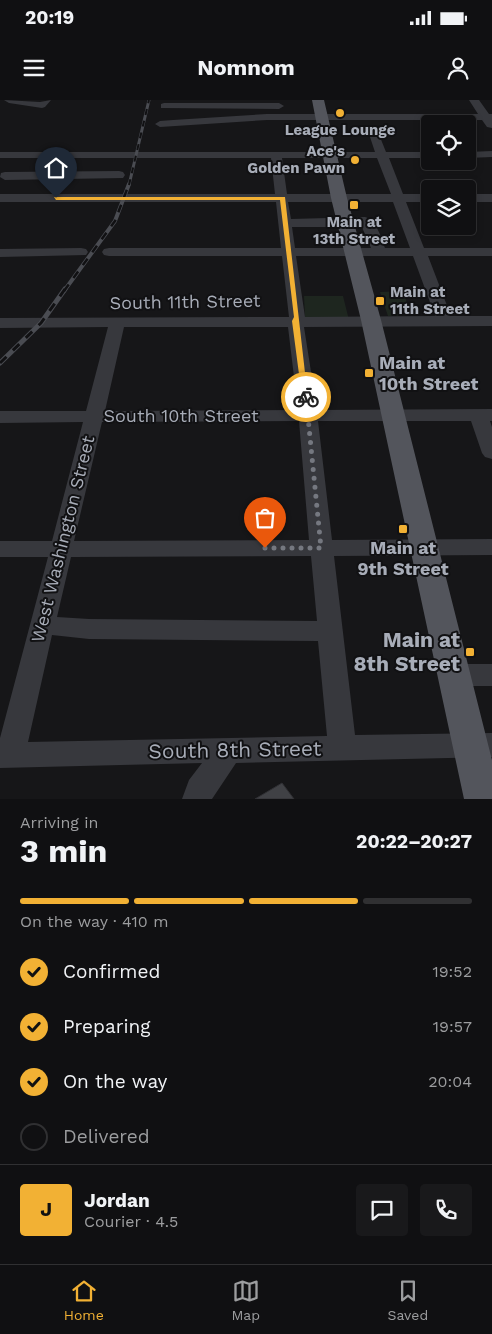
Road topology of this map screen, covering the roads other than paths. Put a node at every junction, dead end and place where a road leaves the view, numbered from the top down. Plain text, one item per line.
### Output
1 (8, 100) edge
2 (46, 100) edge
3 (474, 100) edge
4 (164, 103) edge
5 (290, 106) dead end
6 (318, 111) edge
7 (488, 117) edge
8 (492, 127) edge
9 (375, 137) dead end
10 (0, 146) edge
11 (476, 154) edge
12 (492, 154) edge
13 (0, 155) edge
14 (17, 155) junction
15 (125, 155) junction
16 (276, 155) junction
17 (421, 156) edge
18 (384, 160) junction
19 (331, 161) junction
20 (119, 175) junction
21 (2, 180) edge
22 (0, 198) edge
23 (112, 198) junction
24 (283, 198) junction
25 (399, 198) junction
26 (421, 198) edge
27 (476, 198) edge
28 (492, 198) edge
29 (343, 214) junction
30 (286, 223) junction
31 (81, 252) dead end
32 (108, 252) dead end
33 (289, 252) junction
34 (353, 252) junction
35 (380, 252) junction
36 (418, 252) junction
37 (492, 252) edge
38 (0, 253) edge
39 (371, 320) junction
40 (295, 321) junction
41 (445, 321) junction
42 (492, 321) edge
43 (117, 323) junction
44 (0, 324) edge
45 (308, 415) junction
46 (393, 415) junction
47 (485, 415) edge
48 (93, 416) junction
49 (0, 417) edge
50 (492, 453) edge
51 (492, 547) edge
52 (321, 548) junction
53 (424, 548) junction
54 (0, 549) edge
55 (60, 549) junction
56 (42, 625) junction
57 (330, 631) junction
58 (454, 674) junction
59 (492, 675) edge
60 (482, 745) edge
61 (342, 747) junction
62 (228, 750) junction
63 (5, 755) edge
64 (197, 799) edge
65 (483, 799) edge

1 - 2 street
3 - 7 street
4 - 5 street
4 - 6 street
6 - 7 street
6 - 19 main road
7 - 8 street
9 - 18 street
10 - 14 street
11 - 12 street
13 - 14 street
14 - 15 street
14 - 21 street
15 - 16 street
15 - 20 street
16 - 19 street
16 - 24 street
17 - 18 street
18 - 19 street
18 - 25 street
19 - 29 main road
20 - 21 street
20 - 23 street
22 - 23 street
23 - 24 street
24 - 29 street
24 - 30 street
25 - 26 street
25 - 29 street
25 - 36 street
27 - 28 street
29 - 30 street
29 - 34 main road
29 - 35 street
30 - 33 street
31 - 38 street
32 - 33 street
33 - 34 street
33 - 40 street
34 - 35 street
34 - 39 main road
35 - 36 street
36 - 37 street
36 - 41 street
39 - 40 street, South 11th Street
39 - 41 street, South 11th Street
39 - 46 main road
40 - 43 street, South 11th Street
40 - 45 street
41 - 42 street, South 11th Street
43 - 44 street, South 11th Street
43 - 48 street, West Washington Street
45 - 46 street, South 10th Street
45 - 48 street, South 10th Street
45 - 52 street
46 - 47 street, South 10th Street
46 - 53 main road
47 - 50 street
48 - 49 street, South 10th Street
48 - 55 street, West Washington Street
51 - 53 street
52 - 53 street
52 - 55 street
52 - 57 street
53 - 58 main road
54 - 55 street
55 - 56 street, West Washington Street
56 - 57 street
56 - 63 street, West Washington Street
57 - 61 street
58 - 59 street
58 - 60 main road
60 - 61 street, South 8th Street
60 - 65 main road
61 - 62 street, South 8th Street
62 - 63 street, South 8th Street
62 - 64 street

